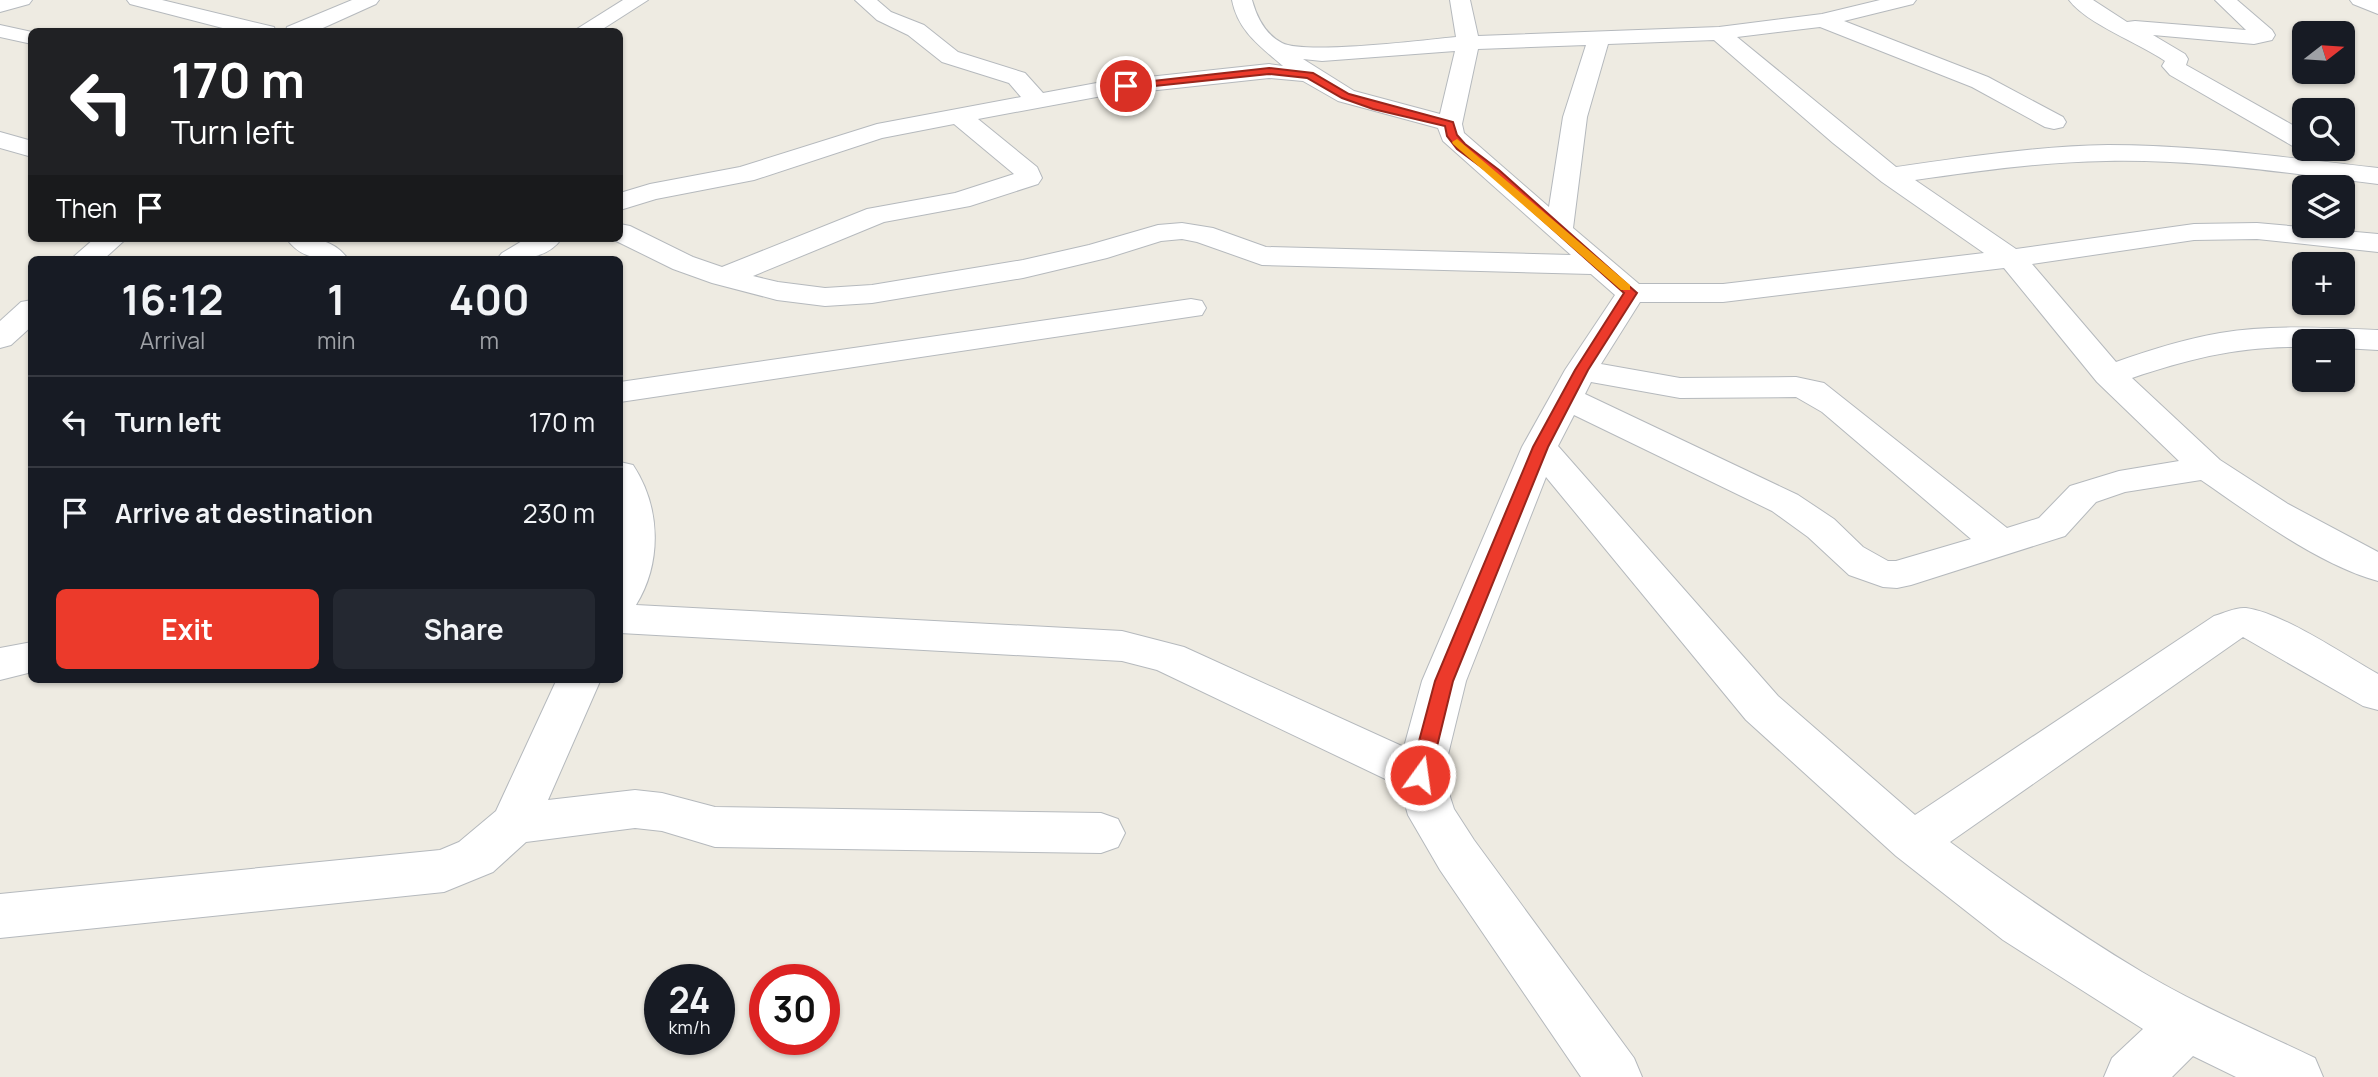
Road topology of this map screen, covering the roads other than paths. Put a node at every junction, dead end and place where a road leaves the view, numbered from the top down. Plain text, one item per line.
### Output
1 (22, 0) edge
2 (137, 0) edge
3 (369, 0) edge
4 (638, 0) edge
5 (865, 0) edge
6 (1242, 0) edge
7 (1460, 0) edge
8 (1906, 0) edge
9 (2080, 0) edge
10 (2225, 0) edge
11 (2360, 0) edge
12 (225, 4) dead end
13 (0, 6) edge
14 (2378, 8) edge
15 (193, 14) junction
16 (1822, 20) junction
17 (2118, 26) junction
18 (250, 28) edge
19 (304, 28) edge
20 (589, 28) edge
21 (0, 31) edge
22 (1719, 33) junction
23 (28, 37) edge
24 (1600, 39) junction
25 (1468, 43) junction
26 (1288, 65) junction
27 (1037, 101) junction
28 (959, 116) junction
29 (2054, 122) dead end
30 (1450, 124) junction
31 (2292, 136) edge
32 (0, 140) edge
33 (28, 148) edge
34 (2338, 161) edge
35 (2365, 174) edge
36 (1891, 176) junction
37 (623, 201) edge
38 (1559, 229) junction
39 (623, 233) edge
40 (108, 242) edge
41 (306, 242) edge
42 (541, 242) edge
43 (2378, 243) edge
44 (90, 256) edge
45 (328, 256) edge
46 (517, 256) edge
47 (2011, 258) junction
48 (723, 277) junction
49 (1615, 279) junction
50 (1191, 308) dead end
51 (28, 313) edge
52 (0, 338) edge
53 (2378, 340) edge
54 (2109, 375) junction
55 (1574, 384) junction
56 (623, 392) edge
57 (1541, 447) junction
58 (2207, 468) junction
59 (623, 483) edge
60 (2002, 544) junction
61 (2378, 568) edge
62 (623, 594) edge
63 (623, 619) edge
64 (28, 658) edge
65 (0, 664) edge
66 (577, 683) edge
67 (2378, 694) edge
68 (1420, 775) junction
69 (514, 824) junction
70 (1101, 834) dead end
71 (1913, 842) junction
72 (0, 916) edge
73 (2187, 1025) junction
74 (1614, 1077) edge
75 (2132, 1077) edge
76 (2295, 1077) edge

1 - 13 street
2 - 15 street
3 - 19 street
4 - 20 street
5 - 27 street
6 - 26 street
7 - 25 street
8 - 16 street
9 - 17 street
10 - 17 street
11 - 14 street
12 - 15 street
15 - 18 street
16 - 22 street
16 - 29 street
17 - 31 street
21 - 23 street
22 - 24 street
22 - 36 street
24 - 25 street
24 - 38 street
25 - 26 street
25 - 30 street
26 - 27 street
26 - 30 street
27 - 28 street
28 - 37 street
28 - 48 street
30 - 38 street
32 - 33 street
34 - 35 street
35 - 36 street
36 - 47 street
38 - 49 street
39 - 48 street
40 - 44 street
41 - 45 street
42 - 46 street
43 - 47 street
47 - 49 street
47 - 54 street
48 - 49 street
49 - 55 street
50 - 56 street
51 - 52 street
53 - 54 street
54 - 58 street
55 - 57 street
55 - 60 street
55 - 60 street
57 - 68 street
57 - 71 street
58 - 60 street
58 - 61 street
59 - 62 street
63 - 68 street
64 - 65 street
66 - 69 street
67 - 71 street
68 - 74 street
69 - 70 street
69 - 72 street
71 - 73 street
73 - 75 street
73 - 76 street

